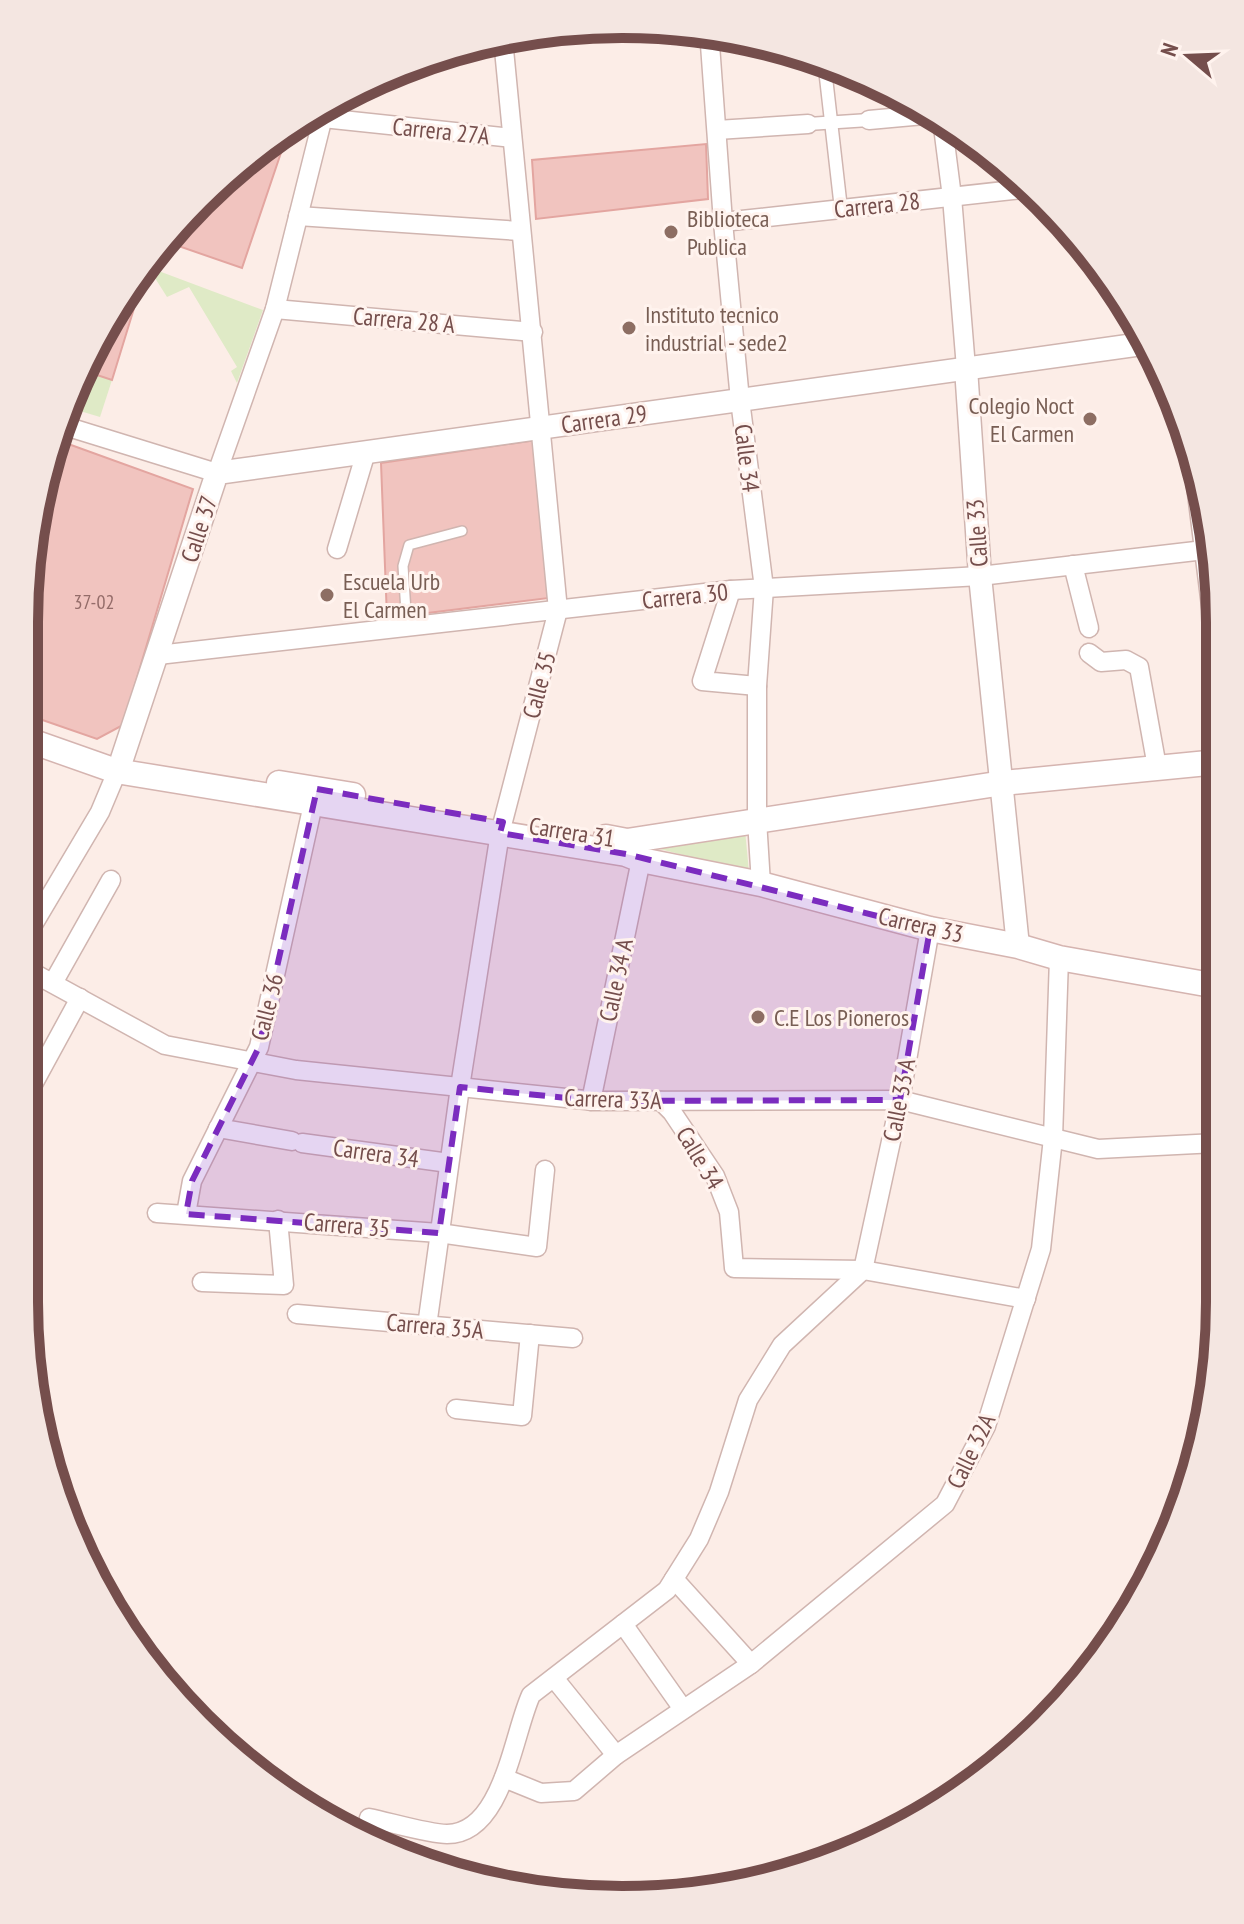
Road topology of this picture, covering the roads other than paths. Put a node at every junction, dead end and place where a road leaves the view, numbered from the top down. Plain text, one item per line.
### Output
1 (710, 45) edge
2 (504, 50) edge
3 (826, 75) edge
4 (335, 113) edge
5 (914, 116) edge
6 (869, 120) joint
7 (322, 121) edge
8 (831, 122) junction
9 (808, 124) joint
10 (717, 130) junction
11 (944, 135) edge
12 (512, 138) junction
13 (1014, 190) edge
14 (952, 197) junction
15 (841, 209) junction
16 (298, 216) junction
17 (723, 222) junction
18 (520, 231) junction
19 (275, 309) junction
20 (533, 332) junction
21 (1136, 345) edge
22 (966, 368) junction
23 (740, 400) junction
24 (71, 428) edge
25 (539, 428) junction
26 (366, 452) junction
27 (217, 473) junction
28 (462, 531) dead end
29 (337, 549) dead end
30 (1201, 550) edge
31 (1073, 565) junction
32 (980, 576) junction
33 (764, 588) junction
34 (731, 590) junction
35 (558, 610) junction
36 (407, 627) junction
37 (1089, 628) dead end
38 (1089, 653) dead end
39 (158, 655) junction
40 (757, 686) junction
41 (38, 729) edge
42 (38, 743) edge
43 (1206, 763) edge
44 (119, 765) junction
45 (1157, 767) junction
46 (1003, 783) junction
47 (315, 797) junction
48 (757, 820) junction
49 (502, 827) junction
50 (634, 857) junction
51 (111, 880) dead end
52 (761, 884) junction
53 (38, 916) edge
54 (930, 929) junction
55 (1018, 946) junction
56 (1059, 958) junction
57 (38, 975) edge
58 (53, 983) junction
59 (1206, 984) edge
60 (80, 998) junction
61 (251, 1062) junction
62 (38, 1075) edge
63 (460, 1087) junction
64 (900, 1100) junction
65 (591, 1101) junction
66 (661, 1101) junction
67 (218, 1128) junction
68 (1053, 1138) junction
69 (1206, 1144) edge
70 (449, 1163) junction
71 (545, 1170) dead end
72 (157, 1213) dead end
73 (186, 1214) junction
74 (278, 1220) junction
75 (439, 1233) junction
76 (863, 1270) junction
77 (202, 1282) dead end
78 (1026, 1299) junction
79 (297, 1314) dead end
80 (427, 1326) junction
81 (530, 1334) junction
82 (573, 1338) dead end
83 (456, 1409) dead end
84 (674, 1579) junction
85 (623, 1624) junction
86 (751, 1664) junction
87 (554, 1678) junction
88 (683, 1709) junction
89 (616, 1755) junction
90 (504, 1778) junction
91 (369, 1818) dead end

1 - 10 street, Calle 34
2 - 12 street, Calle 35
3 - 8 street
4 - 12 street, Carrera 27A
5 - 6 street
6 - 8 street
7 - 16 street, Calle 37
8 - 9 street
8 - 15 street
9 - 10 street
10 - 17 street, Calle 34
11 - 14 street, Calle 33
12 - 18 street, Calle 35
13 - 14 street, Carrera 28
14 - 15 street, Carrera 28
14 - 22 street, Calle 33
15 - 17 street, Carrera 28
16 - 18 street
16 - 19 street, Calle 37
17 - 23 street, Calle 34
18 - 20 street, Calle 35
19 - 20 street, Carrera 28 A
19 - 27 street, Calle 37
20 - 25 street, Calle 35
21 - 22 street, Carrera 29
22 - 23 street, Carrera 29
22 - 32 street, Calle 33
23 - 25 street, Carrera 29
23 - 33 street, Calle 34
24 - 27 street, Carrera 29
25 - 26 street, Carrera 29
25 - 35 street, Calle 35
26 - 27 street, Carrera 29
26 - 29 street
27 - 39 street, Calle 37
28 - 36 lane
30 - 31 street, Carrera 30
31 - 32 street, Carrera 30
31 - 37 street
32 - 33 street, Carrera 30
32 - 46 street, Calle 33
33 - 34 street, Carrera 30
33 - 40 street, Calle 34
34 - 35 street, Carrera 30
34 - 40 street
35 - 36 street, Carrera 30
35 - 49 street, Calle 35
36 - 39 street, Carrera 30
38 - 45 street
39 - 44 street, Calle 37
40 - 48 street, Calle 34
41 - 44 main road, Carrera 31
42 - 44 main road, Carrera 31
43 - 45 main road, Carrera 31
44 - 47 main road, Carrera 31
44 - 53 street, Calle 37
45 - 46 main road, Carrera 31
46 - 48 main road, Carrera 31
46 - 55 street, Calle 33
47 - 49 main road, Carrera 31
47 - 61 street, Calle 36
48 - 49 main road, Carrera 31
48 - 52 street, Calle 34
49 - 50 main road, Carrera 31
49 - 63 street, Calle 35
50 - 52 main road, Carrera 33
50 - 65 street, Calle 34 A
51 - 58 street
52 - 54 main road, Carrera 33
54 - 55 main road, Carrera 33
54 - 64 street, Calle 33 A
55 - 56 main road, Carrera 33
56 - 59 main road, Carrera 33
56 - 68 street, Calle 32A
57 - 58 street, Carrera 33A
58 - 60 street, Carrera 33A
60 - 61 street, Carrera 33A
60 - 62 street
61 - 63 street, Carrera 33A
61 - 67 street, Calle 36
63 - 65 street, Carrera 33A
63 - 70 street, Calle 35
64 - 66 street, Carrera 33A
64 - 68 street, Carrera 33A
64 - 76 street, Calle 33 A
65 - 66 street, Carrera 33A
66 - 76 street, Calle 34
67 - 70 street, Carrera 34
67 - 73 street, Calle 36
68 - 69 street, Carrera 33A
68 - 78 street, Calle 32A
70 - 75 street, Calle 35
71 - 75 street, Carrera 35
72 - 73 street, Carrera 35
73 - 74 street, Carrera 35
74 - 75 street, Carrera 35
74 - 77 street
75 - 80 street, Calle 35
76 - 78 street
76 - 84 street
78 - 86 street, Calle 32A
79 - 80 street, Carrera 35A
80 - 81 street, Carrera 35A
81 - 82 street, Carrera 35A
81 - 83 street
84 - 85 street
84 - 86 street
85 - 87 street
85 - 88 street
86 - 88 street, Calle 32A
87 - 89 street
87 - 90 street
88 - 89 street, Calle 32A
89 - 90 street, Calle 32A
90 - 91 street

